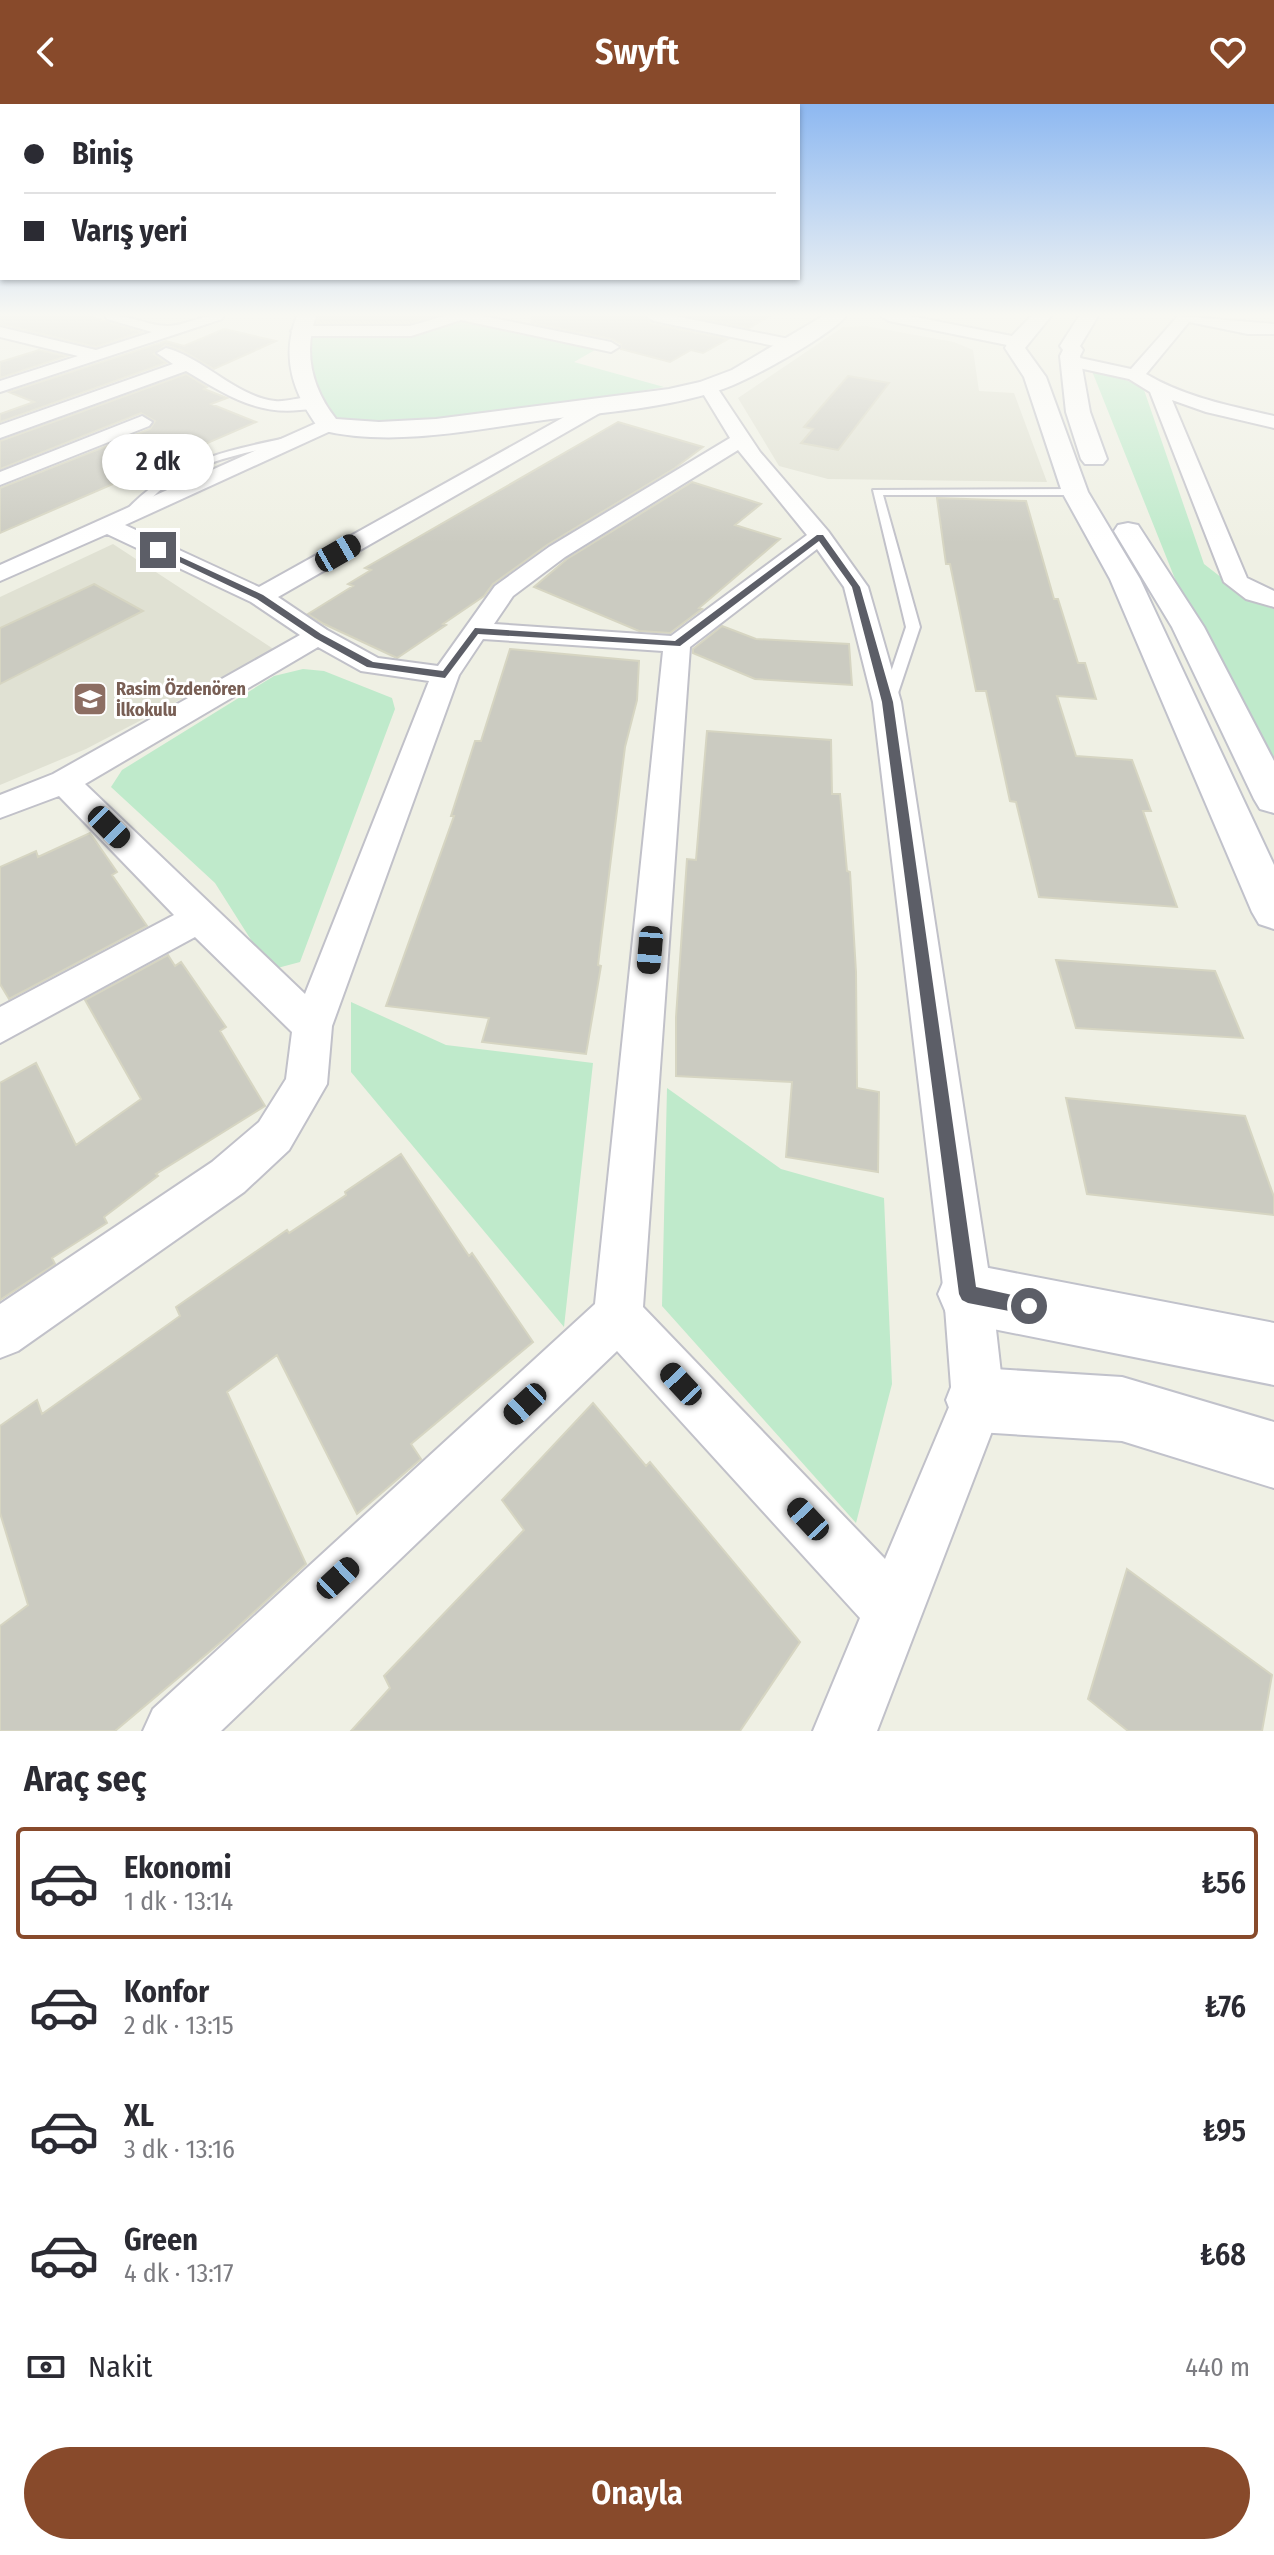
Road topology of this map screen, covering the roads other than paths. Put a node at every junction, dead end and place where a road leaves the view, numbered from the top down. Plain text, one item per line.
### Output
1 (114, 392) edge
2 (236, 392) edge
3 (307, 392) edge
4 (679, 392) edge
5 (710, 392) edge
6 (1040, 392) edge
7 (1068, 392) edge
8 (1159, 392) edge
9 (1166, 392) edge
10 (111, 393) junction
11 (314, 403) junction
12 (598, 406) junction
13 (142, 422) junction
14 (1274, 422) edge
15 (328, 425) junction
16 (0, 432) edge
17 (162, 432) dead end
18 (736, 450) junction
19 (0, 453) edge
20 (23, 470) junction
21 (0, 479) edge
22 (1075, 492) junction
23 (116, 523) junction
24 (820, 536) junction
25 (0, 546) edge
26 (30, 560) junction
27 (0, 574) edge
28 (260, 597) junction
29 (1274, 599) edge
30 (475, 631) junction
31 (318, 636) junction
32 (677, 644) junction
33 (445, 675) junction
34 (887, 702) junction
35 (64, 782) junction
36 (1274, 799) edge
37 (0, 807) edge
38 (1274, 912) edge
39 (199, 918) junction
40 (0, 1026) edge
41 (312, 1026) junction
42 (968, 1294) junction
43 (618, 1316) junction
44 (0, 1333) edge
45 (1274, 1354) edge
46 (978, 1400) junction
47 (1274, 1455) edge
48 (893, 1610) junction
49 (175, 1731) edge
50 (845, 1731) edge

1 - 10 street
2 - 11 street
3 - 11 main road
4 - 12 main road
5 - 18 street
6 - 22 main road
7 - 36 main road
8 - 29 street
9 - 14 street
10 - 13 street
10 - 16 street
11 - 15 main road
12 - 15 main road
12 - 28 street
13 - 17 street
13 - 20 street
15 - 23 street
18 - 24 street
18 - 30 street
19 - 20 street
20 - 21 street
22 - 34 lane
22 - 38 main road
23 - 26 street
23 - 28 street
24 - 32 street
24 - 34 street
25 - 26 street
26 - 27 street
28 - 31 street
30 - 32 street
30 - 33 street
31 - 33 street
31 - 35 street
32 - 43 street
33 - 41 street
34 - 42 street
35 - 37 street
35 - 39 street
39 - 40 street
39 - 41 street
41 - 44 street
42 - 45 main road
42 - 46 street
43 - 48 street
43 - 49 street
46 - 47 main road
46 - 48 street
48 - 50 street

